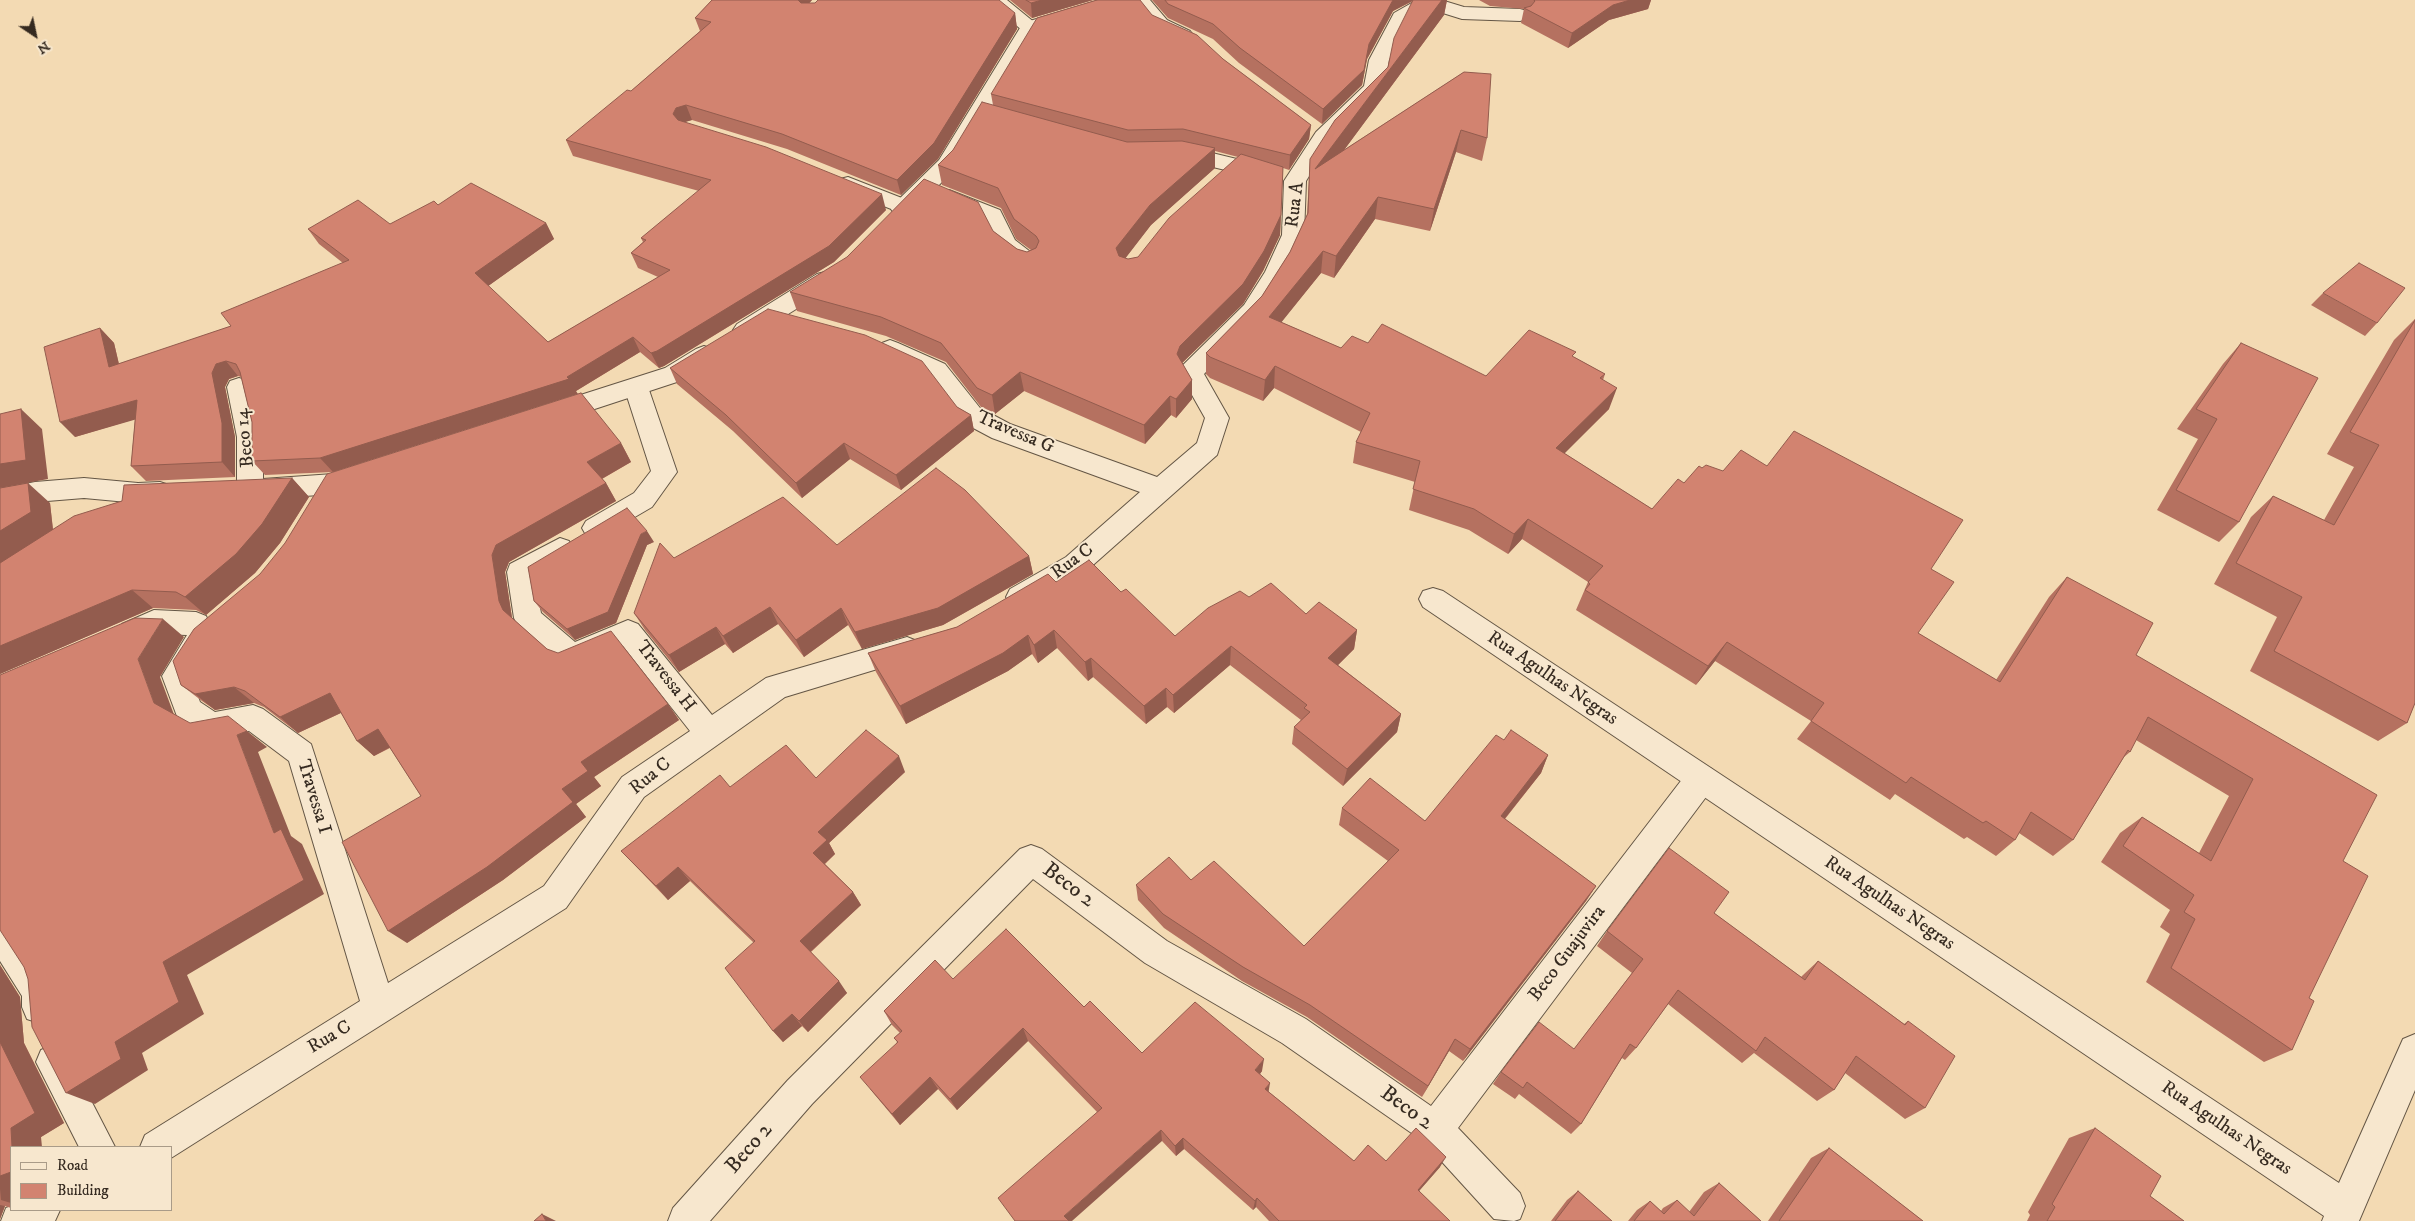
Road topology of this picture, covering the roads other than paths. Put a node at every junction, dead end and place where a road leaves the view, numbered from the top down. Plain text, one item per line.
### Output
1 (995, 0) edge
2 (1120, 0) edge
3 (1140, 0) edge
4 (1429, 1) edge
5 (1520, 15) dead end
6 (1030, 27) junction
7 (1196, 40) edge
8 (1156, 152) edge
9 (1236, 164) junction
10 (833, 178) edge
11 (1216, 182) edge
12 (1295, 182) junction
13 (924, 187) junction
14 (904, 207) junction
15 (884, 228) edge
16 (1029, 262) edge
17 (843, 269) edge
18 (771, 314) junction
19 (798, 322) edge
20 (869, 342) edge
21 (636, 386) junction
22 (239, 387) edge
23 (532, 420) edge
24 (380, 469) edge
25 (333, 484) junction
26 (1162, 489) junction
27 (185, 492) edge
28 (138, 493) junction
29 (0, 499) edge
30 (317, 510) edge
31 (106, 514) edge
32 (1433, 600) dead end
33 (638, 606) edge
34 (993, 613) edge
35 (223, 618) edge
36 (628, 632) junction
37 (202, 637) junction
38 (109, 642) edge
39 (933, 642) edge
40 (710, 734) junction
41 (1701, 779) junction
42 (0, 932) edge
43 (378, 1008) junction
44 (2415, 1051) edge
45 (1435, 1129) junction
46 (97, 1146) edge
47 (159, 1146) edge
48 (1507, 1206) dead end
49 (40, 1211) edge
50 (2343, 1215) edge
51 (20, 1221) edge
52 (686, 1221) edge

1 - 6 street
2 - 6 street
3 - 7 street
4 - 5 street
4 - 12 street, Rua A
6 - 13 street
8 - 9 street
9 - 11 street
9 - 12 street
10 - 14 street
12 - 26 street, Rua A
13 - 14 street
13 - 16 street
14 - 15 street
17 - 18 street
18 - 19 street
18 - 21 street
20 - 26 street, Travessa G
21 - 23 street
21 - 36 street, Travessa H
22 - 25 street, Beco 14
24 - 25 street
25 - 30 street
26 - 34 street, Rua C
27 - 28 street
28 - 29 street
28 - 31 street
32 - 41 street, Rua Agulhas Negras
33 - 36 street
35 - 37 street, Travessa I
36 - 40 street, Travessa H
37 - 38 street
37 - 43 street, Travessa I
39 - 40 street, Rua C
40 - 43 street, Rua C
41 - 45 street, Beco Guajuvira
41 - 50 street, Rua Agulhas Negras
42 - 46 street
43 - 47 street, Rua C
44 - 50 street
45 - 48 street, Beco 2
45 - 52 street, Beco 2
49 - 51 street

